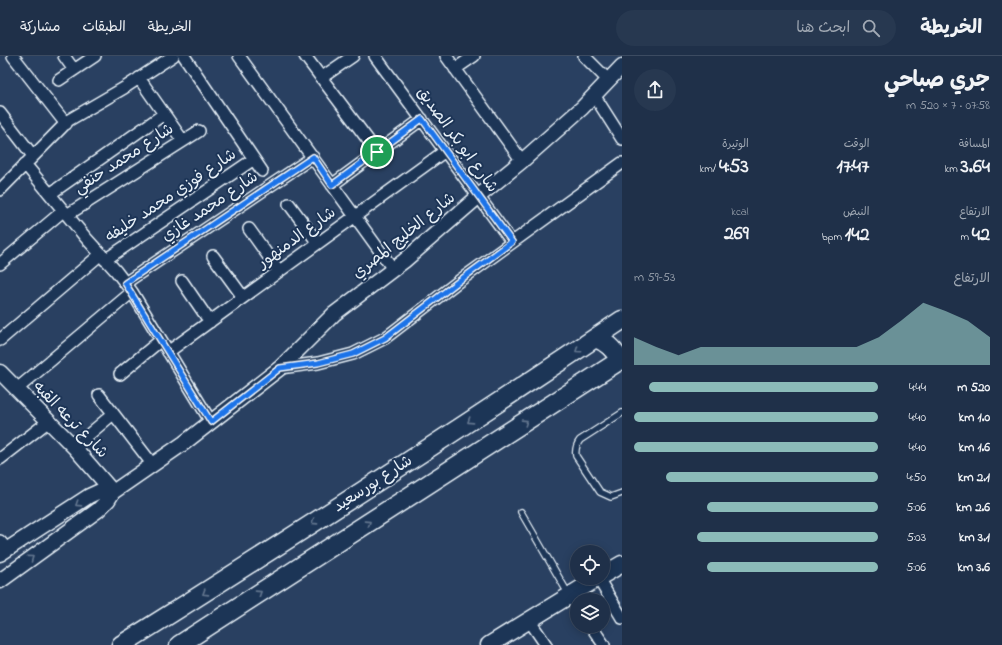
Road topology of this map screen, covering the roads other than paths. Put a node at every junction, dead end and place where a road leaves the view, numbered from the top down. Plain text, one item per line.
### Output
1 (13, 56) edge
2 (64, 56) edge
3 (95, 56) edge
4 (173, 56) edge
5 (239, 56) edge
6 (305, 56) edge
7 (353, 56) edge
8 (375, 56) edge
9 (446, 56) edge
10 (474, 56) edge
11 (584, 56) edge
12 (186, 57) edge
13 (622, 66) edge
14 (455, 69) junction
15 (74, 70) junction
16 (139, 78) junction
17 (321, 78) junction
18 (59, 80) dead end
19 (608, 80) junction
20 (594, 95) junction
21 (0, 113) edge
22 (164, 114) junction
23 (422, 119) junction
24 (66, 124) junction
25 (199, 131) dead end
26 (622, 139) edge
27 (183, 141) junction
28 (446, 151) junction
29 (377, 152) junction
30 (33, 156) junction
31 (313, 157) junction
32 (254, 159) junction
33 (522, 161) junction
34 (622, 163) edge
35 (25, 164) junction
36 (262, 171) dead end
37 (332, 185) junction
38 (0, 190) edge
39 (50, 194) junction
40 (479, 196) junction
41 (289, 204) dead end
42 (65, 213) junction
43 (355, 216) junction
44 (249, 229) dead end
45 (512, 242) junction
46 (318, 243) junction
47 (213, 256) dead end
48 (103, 257) junction
49 (0, 264) edge
50 (393, 269) junction
51 (279, 271) junction
52 (182, 281) dead end
53 (128, 287) junction
54 (243, 297) junction
55 (622, 320) edge
56 (210, 322) junction
57 (595, 338) junction
58 (0, 340) edge
59 (161, 340) junction
60 (168, 352) junction
61 (621, 360) edge
62 (280, 368) junction
63 (0, 372) edge
64 (120, 374) dead end
65 (17, 389) junction
66 (99, 395) dead end
67 (622, 413) edge
68 (113, 414) junction
69 (48, 421) junction
70 (211, 422) junction
71 (74, 446) junction
72 (0, 459) edge
73 (152, 465) junction
74 (113, 492) junction
75 (622, 493) edge
76 (521, 512) dead end
77 (2, 548) edge
78 (622, 564) edge
79 (610, 571) edge
80 (0, 582) edge
81 (591, 585) edge
82 (602, 585) edge
83 (582, 593) edge
84 (570, 594) edge
85 (570, 603) edge
86 (622, 618) edge
87 (529, 620) junction
88 (596, 633) edge
89 (121, 645) edge
90 (180, 645) edge
91 (489, 645) edge
92 (546, 645) edge
93 (604, 645) edge

1 - 24 street
2 - 15 street
3 - 15 street
4 - 16 street
5 - 31 street
6 - 17 street
7 - 17 street
8 - 23 street, شارع ابو بكر الصديق
9 - 14 street
10 - 14 street
11 - 19 street
12 - 32 street
13 - 19 street, شارع الخليج المصري
14 - 33 street
15 - 18 street
16 - 22 street
16 - 24 street
17 - 29 street
19 - 20 street, شارع الخليج المصري
20 - 26 street
20 - 33 street, شارع الخليج المصري
21 - 30 street
22 - 27 street
22 - 39 street
23 - 28 street, شارع ابو بكر الصديق
23 - 29 street
24 - 30 street
25 - 27 street, شارع محمد حنفي
27 - 42 street, شارع محمد حنفي
28 - 40 street, شارع ابو بكر الصديق
28 - 43 street, شارع الدمنهور
29 - 37 street
30 - 35 street
31 - 37 street
31 - 53 street, شارع محمد غازي
32 - 36 street
32 - 48 street, شارع فوزي محمد خليفه
33 - 40 street, شارع الخليج المصري
34 - 45 street
35 - 38 street
35 - 39 street
37 - 43 street
39 - 42 street
40 - 45 street, شارع ابو بكر الصديق
40 - 50 street, شارع الخليج المصري
41 - 46 street
42 - 48 street
42 - 49 street, شارع محمد حنفي
43 - 46 street, شارع الدمنهور
43 - 50 street
44 - 51 street
45 - 62 street
46 - 51 street, شارع الدمنهور
47 - 54 street
48 - 53 street
48 - 58 street, شارع فوزي محمد خليفه
50 - 62 street, شارع الخليج المصري
51 - 54 street, شارع الدمنهور
52 - 56 street
53 - 59 street
53 - 65 street, شارع محمد غازي
54 - 56 street, شارع الدمنهور
55 - 57 main road, شارع بورسعيد
56 - 60 street, شارع الدمنهور
57 - 61 main road
57 -> 89 main road, شارع بورسعيد
59 - 60 street
59 - 64 street
60 - 70 street
90 -> 61 main road, شارع بورسعيد
62 - 70 street, شارع الخليج المصري
63 - 65 street, شارع ترعه القبه
65 - 69 street, شارع ترعه القبه
66 - 68 street
67 - 75 lane
68 - 71 street
68 - 73 street
69 - 71 street, شارع ترعه القبه
69 - 72 street
70 - 73 street, شارع الخليج المصري
71 - 74 street, شارع ترعه القبه
73 - 74 street, شارع الخليج المصري
74 -> 77 street, شارع الخليج المصري
80 -> 74 street, شارع الخليج المصري
76 - 84 lane
78 - 79 main road
81 - 83 main road
82 - 86 street
85 - 87 main road
87 - 91 main road
87 - 92 street
88 - 93 street

